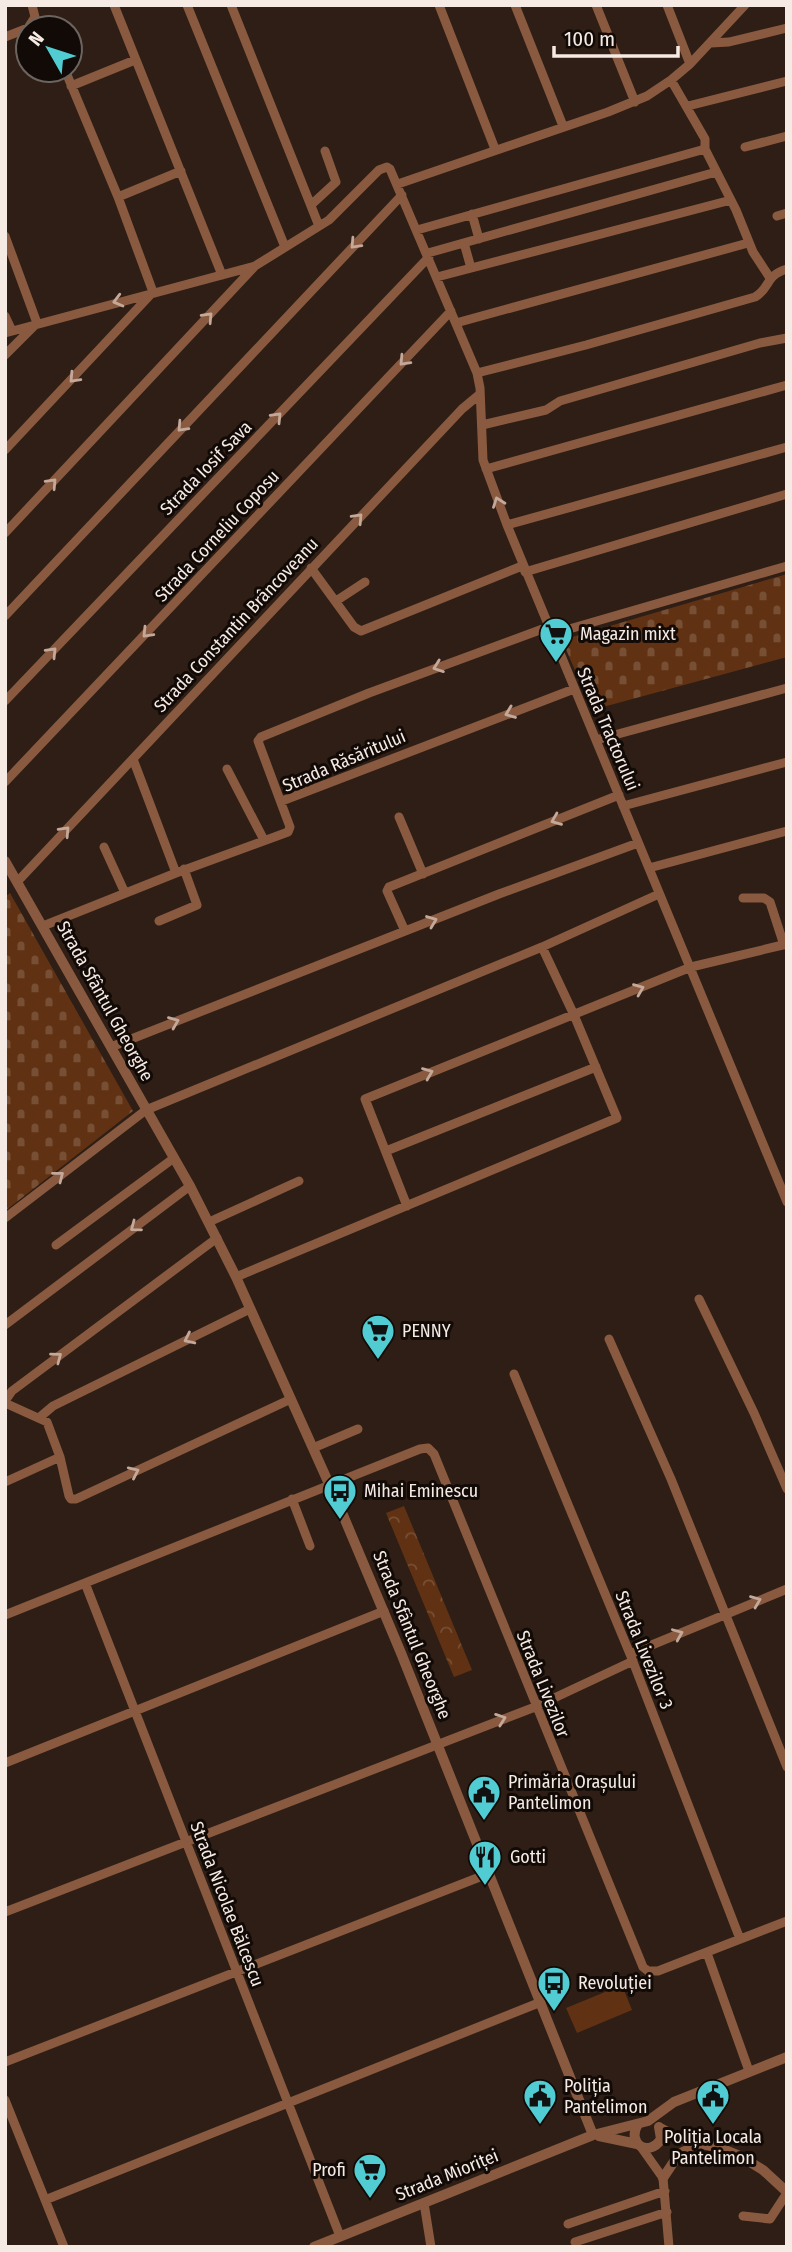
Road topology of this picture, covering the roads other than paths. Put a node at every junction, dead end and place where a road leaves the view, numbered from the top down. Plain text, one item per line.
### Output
1 (32, 5) edge
2 (114, 5) edge
3 (187, 5) edge
4 (231, 5) edge
5 (439, 5) edge
6 (515, 5) edge
7 (596, 5) edge
8 (667, 5) edge
9 (745, 5) edge
10 (787, 28) edge
11 (5, 37) edge
12 (711, 43) junction
13 (135, 60) junction
14 (690, 64) junction
15 (671, 80) junction
16 (787, 81) edge
17 (71, 86) joint
18 (635, 102) junction
19 (688, 106) junction
20 (563, 126) junction
21 (787, 136) edge
22 (745, 147) dead end
23 (495, 149) junction
24 (705, 149) junction
25 (325, 150) dead end
26 (181, 171) junction
27 (716, 172) junction
28 (398, 184) junction
29 (402, 195) junction
30 (118, 197) junction
31 (731, 200) junction
32 (311, 205) junction
33 (472, 214) junction
34 (319, 226) junction
35 (417, 230) junction
36 (5, 236) edge
37 (479, 239) junction
38 (464, 243) junction
39 (748, 243) junction
40 (285, 247) junction
41 (428, 255) junction
42 (255, 266) junction
43 (471, 268) junction
44 (787, 269) edge
45 (222, 275) junction
46 (437, 277) junction
47 (769, 278) junction
48 (153, 292) junction
49 (451, 311) junction
50 (5, 316) edge
51 (37, 323) junction
52 (456, 323) junction
53 (8, 332) edge
54 (787, 338) edge
55 (5, 355) edge
56 (477, 373) junction
57 (787, 386) edge
58 (480, 394) junction
59 (482, 425) junction
60 (787, 447) edge
61 (5, 450) edge
62 (486, 469) junction
63 (787, 494) edge
64 (507, 525) junction
65 (5, 533) edge
66 (787, 566) edge
67 (311, 568) junction
68 (524, 569) junction
69 (365, 582) dead end
70 (336, 601) junction
71 (5, 616) edge
72 (550, 631) junction
73 (787, 688) edge
74 (574, 689) junction
75 (5, 701) edge
76 (596, 740) junction
77 (133, 759) junction
78 (787, 762) edge
79 (228, 769) dead end
80 (5, 782) edge
81 (619, 795) junction
82 (282, 801) junction
83 (623, 806) junction
84 (399, 817) dead end
85 (787, 831) edge
86 (264, 840) junction
87 (638, 842) junction
88 (104, 847) dead end
89 (5, 861) edge
90 (649, 868) junction
91 (180, 871) junction
92 (423, 874) junction
93 (18, 881) junction
94 (125, 893) junction
95 (659, 894) junction
96 (743, 898) dead end
97 (159, 921) dead end
98 (43, 926) junction
99 (405, 931) junction
100 (785, 945) edge
101 (542, 947) junction
102 (691, 967) junction
103 (574, 1015) junction
104 (111, 1047) junction
105 (596, 1067) junction
106 (146, 1110) junction
107 (386, 1152) junction
108 (174, 1158) junction
109 (299, 1181) dead end
110 (190, 1186) junction
111 (787, 1202) edge
112 (407, 1206) junction
113 (5, 1218) edge
114 (209, 1222) junction
115 (217, 1238) junction
116 (56, 1245) dead end
117 (236, 1277) junction
118 (699, 1299) dead end
119 (250, 1309) junction
120 (5, 1325) edge
121 (609, 1339) dead end
122 (514, 1374) dead end
123 (291, 1399) junction
124 (5, 1402) edge
125 (40, 1417) junction
126 (358, 1429) dead end
127 (313, 1448) junction
128 (60, 1457) junction
129 (5, 1482) edge
130 (329, 1484) junction
131 (787, 1489) edge
132 (292, 1499) junction
133 (310, 1546) dead end
134 (85, 1583) junction
135 (787, 1589) edge
136 (384, 1611) junction
137 (726, 1614) junction
138 (5, 1615) edge
139 (632, 1657) junction
140 (535, 1707) junction
141 (135, 1712) junction
142 (438, 1743) junction
143 (5, 1763) edge
144 (787, 1767) edge
145 (185, 1841) junction
146 (490, 1873) junction
147 (5, 1912) edge
148 (787, 1921) edge
149 (740, 1940) junction
150 (706, 1953) junction
151 (237, 1972) junction
152 (541, 2002) junction
153 (787, 2057) edge
154 (5, 2062) edge
155 (749, 2071) junction
156 (5, 2100) edge
157 (289, 2103) junction
158 (651, 2125) junction
159 (593, 2135) junction
160 (680, 2138) junction
161 (701, 2143) junction
162 (657, 2144) junction
163 (639, 2145) junction
164 (655, 2166) junction
165 (663, 2178) junction
166 (665, 2191) junction
167 (787, 2192) edge
168 (46, 2200) junction
169 (424, 2203) junction
170 (667, 2212) junction
171 (743, 2216) dead end
172 (568, 2224) dead end
173 (336, 2241) edge
174 (575, 2242) dead end
175 (64, 2247) edge
176 (314, 2247) edge
177 (430, 2247) edge
178 (669, 2247) edge

1 - 11 street
2 - 13 street
3 - 40 street
4 - 32 street
5 - 23 street
6 - 20 street
7 - 18 street
8 - 14 street
9 - 12 street
10 - 12 street
12 - 14 street
13 - 17 street
13 - 26 street
14 - 15 street
15 - 18 street
15 - 19 street
16 - 19 street
17 - 30 street
18 - 20 street
19 - 24 street
20 - 23 street
21 - 22 street
23 - 28 street
24 - 27 street
24 - 33 street
25 - 32 street
26 - 30 street
26 - 45 street
27 - 31 street
27 - 37 street
28 - 29 street, Strada Tractorului
28 - 34 street
29 - 35 street, Strada Tractorului
29 -> 71 street
30 - 48 street
31 - 39 street
31 - 43 street
32 - 34 street
33 - 35 street
33 - 37 street
34 - 40 street
35 - 41 street, Strada Tractorului
36 - 51 street
37 - 38 street
38 - 41 street
38 - 43 street
39 - 47 street
39 - 52 street
40 - 42 street
41 - 46 street, Strada Tractorului
75 -> 41 street, Strada Iosif Sava
42 - 45 street
65 -> 42 street
43 - 46 street
44 - 47 street
45 - 48 street
46 - 49 street, Strada Tractorului
47 - 56 street
48 -> 51 street
48 -> 61 street
49 - 52 street, Strada Tractorului
49 -> 80 street, Strada Corneliu Coposu
50 - 53 street
51 - 53 street
51 - 55 street
52 - 56 street, Strada Tractorului
54 - 59 street
56 - 58 street, Strada Tractorului
57 - 62 street
58 - 59 street, Strada Tractorului
67 -> 58 street, Strada Constantin Brâncoveanu
59 - 62 street, Strada Tractorului
60 - 64 street
64 -> 62 street, Strada Tractorului
63 - 68 street
64 - 68 street, Strada Tractorului
66 - 72 street
67 - 70 street
67 - 77 street, Strada Constantin Brâncoveanu
68 - 70 street
68 - 72 street, Strada Tractorului
69 - 70 street
72 - 74 street, Strada Tractorului
72 -> 82 street
73 - 76 street
74 - 76 street, Strada Tractorului
74 -> 82 street, Strada Răsăritului
76 - 81 street, Strada Tractorului
77 - 91 street
93 -> 77 street, Strada Constantin Brâncoveanu
78 - 83 street
79 - 86 street
81 - 83 street, Strada Tractorului
81 -> 92 street
82 - 86 street, Strada Răsăritului
83 - 87 street, Strada Tractorului
84 - 92 street
85 - 90 street
86 - 91 street, Strada Răsăritului
87 - 90 street, Strada Tractorului
99 -> 87 street
88 - 94 street
89 - 93 street, Strada Sfântul Gheorghe
90 - 95 street, Strada Tractorului
91 - 94 street, Strada Răsăritului
91 - 97 street
92 - 99 street
93 - 98 street, Strada Sfântul Gheorghe
94 - 98 street, Strada Răsăritului
95 - 101 street
95 - 102 street, Strada Tractorului
96 - 100 street
98 - 104 street, Strada Sfântul Gheorghe
104 -> 99 street
100 - 102 street
101 - 103 street
101 - 106 street
103 -> 102 street
102 - 111 street, Strada Tractorului
103 - 105 street
107 -> 103 street
104 - 106 street, Strada Sfântul Gheorghe
105 - 107 street
105 - 112 street
106 - 108 street, Strada Sfântul Gheorghe
113 -> 106 street
107 - 112 street
108 - 110 street, Strada Sfântul Gheorghe
108 - 116 street
109 - 114 street
110 - 114 street, Strada Sfântul Gheorghe
110 -> 120 street
112 - 117 street
114 - 115 street, Strada Sfântul Gheorghe
115 - 117 street, Strada Sfântul Gheorghe
124 -> 115 street
117 - 119 street, Strada Sfântul Gheorghe
118 - 131 street
119 - 123 street, Strada Sfântul Gheorghe
119 -> 125 street
121 - 137 street
122 - 139 street, Strada Livezilor 3
123 - 127 street, Strada Sfântul Gheorghe
128 -> 123 street
124 - 125 street
125 - 128 street
126 - 127 street
127 - 130 street, Strada Sfântul Gheorghe
128 - 129 street
130 - 132 street
130 - 136 street, Strada Sfântul Gheorghe
130 - 140 street, Strada Livezilor
132 - 133 street
132 - 134 street
134 - 138 street
134 - 141 street, Strada Nicolae Bălcescu
137 -> 135 street
136 - 141 street
136 - 142 street, Strada Sfântul Gheorghe
139 -> 137 street
137 - 144 street
139 - 140 street
139 - 149 street, Strada Livezilor 3
142 -> 140 street
140 - 150 street, Strada Livezilor
141 - 143 street
141 - 145 street, Strada Nicolae Bălcescu
142 - 145 street
142 - 146 street, Strada Sfântul Gheorghe
145 - 147 street
145 - 151 street, Strada Nicolae Bălcescu
146 - 151 street
146 - 152 street, Strada Sfântul Gheorghe
148 - 149 street, Strada Livezilor
149 - 150 street, Strada Livezilor
150 - 155 street
151 - 154 street
151 - 157 street, Strada Nicolae Bălcescu
152 - 157 street
152 - 159 street, Strada Sfântul Gheorghe
153 - 155 street, Strada Mioriței
155 - 158 street, Strada Mioriței
156 - 168 street
157 - 168 street
157 - 173 street, Strada Nicolae Bălcescu
158 - 159 street, Strada Mioriței
158 - 160 street
158 - 162 street
158 - 163 street
159 - 163 street
159 - 169 street, Strada Mioriței
160 - 161 street
160 - 162 street
161 - 165 street
161 - 167 street
162 - 163 street
162 - 164 street
163 - 164 street
164 - 165 street
165 - 166 street
166 - 170 street
166 - 172 street
167 - 171 street
168 - 175 street
169 - 173 street, Strada Mioriței
169 - 177 street
170 - 174 street
170 - 178 street
173 - 176 street, Strada Mioriței

